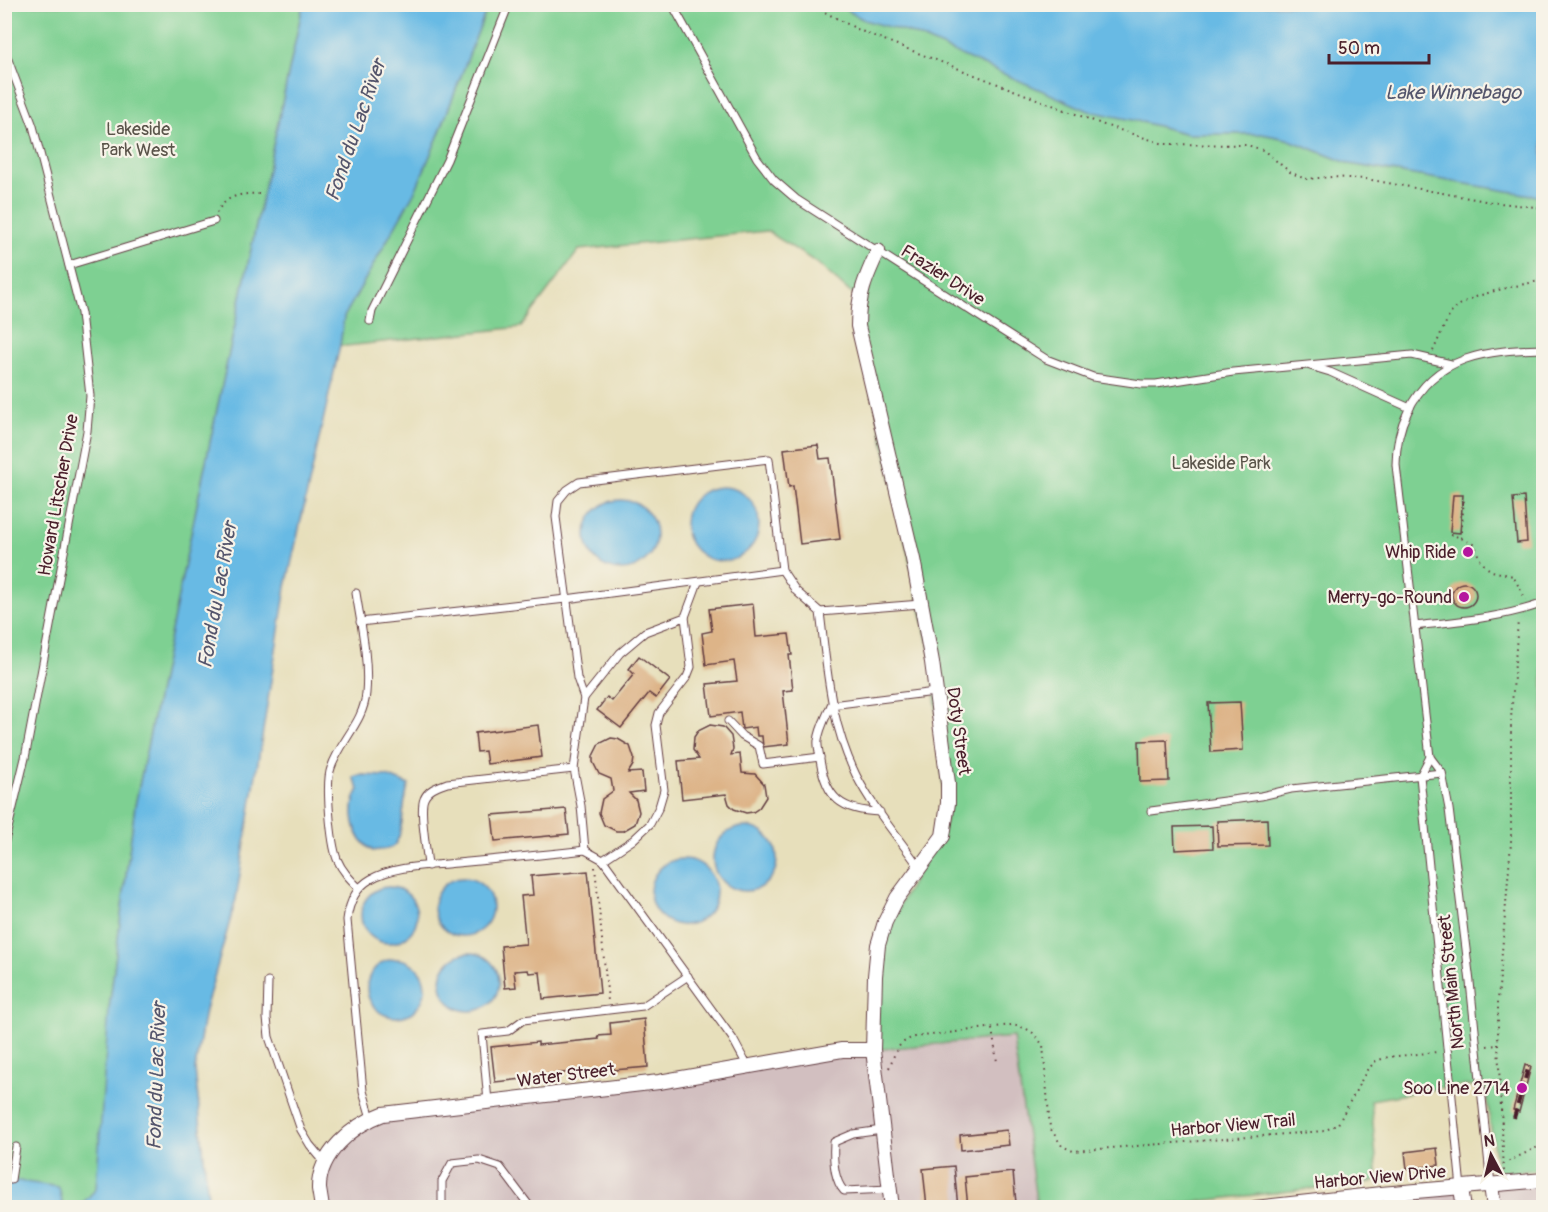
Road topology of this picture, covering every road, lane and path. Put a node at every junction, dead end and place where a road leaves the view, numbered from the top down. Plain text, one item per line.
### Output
1 (509, 4) edge
2 (672, 4) edge
3 (809, 4) edge
4 (4, 49) edge
5 (260, 194) dead end
6 (1544, 208) edge
7 (214, 220) joint
8 (878, 252) junction
9 (69, 265) junction
10 (1544, 280) edge
11 (370, 321) dead end
12 (1544, 349) edge
13 (1432, 354) dead end
14 (1451, 364) junction
15 (1305, 365) junction
16 (1410, 408) junction
17 (1464, 498) dead end
18 (1450, 535) dead end
19 (1461, 538) junction
20 (782, 570) junction
21 (698, 582) junction
22 (356, 592) dead end
23 (566, 599) junction
24 (1544, 603) edge
25 (921, 604) junction
26 (1531, 607) junction
27 (1518, 611) junction
28 (820, 612) junction
29 (685, 616) junction
30 (360, 622) junction
31 (1415, 626) junction
32 (936, 692) junction
33 (584, 698) junction
34 (831, 705) junction
35 (728, 721) dead end
36 (820, 757) junction
37 (1430, 757) junction
38 (574, 769) junction
39 (1442, 773) junction
40 (1420, 776) junction
41 (1151, 811) dead end
42 (880, 812) junction
43 (4, 845) edge
44 (585, 850) junction
45 (594, 855) junction
46 (603, 860) junction
47 (428, 866) junction
48 (919, 867) junction
49 (359, 888) junction
50 (688, 976) junction
51 (268, 982) dead end
52 (609, 1010) junction
53 (992, 1028) junction
54 (1498, 1045) junction
55 (1476, 1048) junction
56 (873, 1050) junction
57 (1448, 1052) junction
58 (997, 1062) dead end
59 (748, 1066) junction
60 (890, 1077) dead end
61 (488, 1102) junction
62 (371, 1118) junction
63 (882, 1130) junction
64 (1544, 1144) edge
65 (16, 1147) dead end
66 (326, 1164) junction
67 (11, 1180) dead end
68 (1544, 1180) edge
69 (1491, 1185) junction
70 (1461, 1188) junction
71 (890, 1190) junction
72 (322, 1208) edge
73 (442, 1208) edge
74 (531, 1208) edge
75 (892, 1208) edge
76 (1255, 1208) edge
77 (1464, 1208) edge
78 (1494, 1208) edge

1 - 11 lane
2 - 8 lane, Frazier Drive
3 - 6 path
4 - 9 lane, Howard Litscher Drive
5 - 7 path
7 - 9 lane
8 - 15 lane, Frazier Drive
8 - 25 street, Doty Street
9 - 43 lane, Howard Litscher Drive
10 - 13 path
12 - 14 lane
14 - 15 lane, Frazier Drive
14 - 16 lane
15 - 16 lane, Frazier Drive
16 - 31 lane
17 - 19 path
18 - 19 path
19 - 26 path
20 - 21 lane
20 - 23 lane
20 - 28 lane
21 - 23 lane
21 - 29 lane
22 - 30 lane
23 - 30 lane
23 - 33 lane
24 - 26 lane
25 - 28 lane
25 - 32 street, Doty Street
26 - 27 lane
27 - 31 lane
27 - 54 path
28 - 34 lane
29 - 33 lane
29 - 46 lane
30 - 49 lane
31 - 37 lane
32 - 34 lane
32 - 48 street, Doty Street
33 - 38 lane
34 - 36 lane
34 - 42 lane
35 - 36 lane
36 - 42 lane
37 - 39 lane, North Main Street
37 - 40 lane
38 - 44 lane
38 - 47 lane
39 - 40 lane
39 - 55 lane, North Main Street
40 - 41 lane
40 - 57 lane, North Main Street
42 - 48 lane
44 - 45 lane
44 - 47 lane
45 - 46 lane
45 - 52 path
46 - 50 lane
47 - 49 lane
48 - 56 street, Doty Street
49 - 62 lane
50 - 52 lane
50 - 59 lane
51 - 66 lane
52 - 61 lane
53 - 57 path, Harbor View Trail
53 - 58 path
53 - 60 path, Harbor View Trail
54 - 55 path
54 - 64 path
55 - 69 lane, North Main Street
56 - 59 street, Water Street
56 - 63 street, Doty Street
57 - 70 lane, North Main Street
59 - 61 street, Water Street
61 - 62 street, Water Street
62 - 66 street, Water Street
63 - 71 street, Doty Street
63 - 71 lane
65 - 67 lane
66 - 72 street, Water Street
68 - 69 street, Harbor View Drive
69 - 70 street, Harbor View Drive
69 - 78 street, North Main Street
70 - 76 street, Harbor View Drive
70 - 77 street, North Main Street
71 - 75 street, Doty Street
73 - 74 lane

